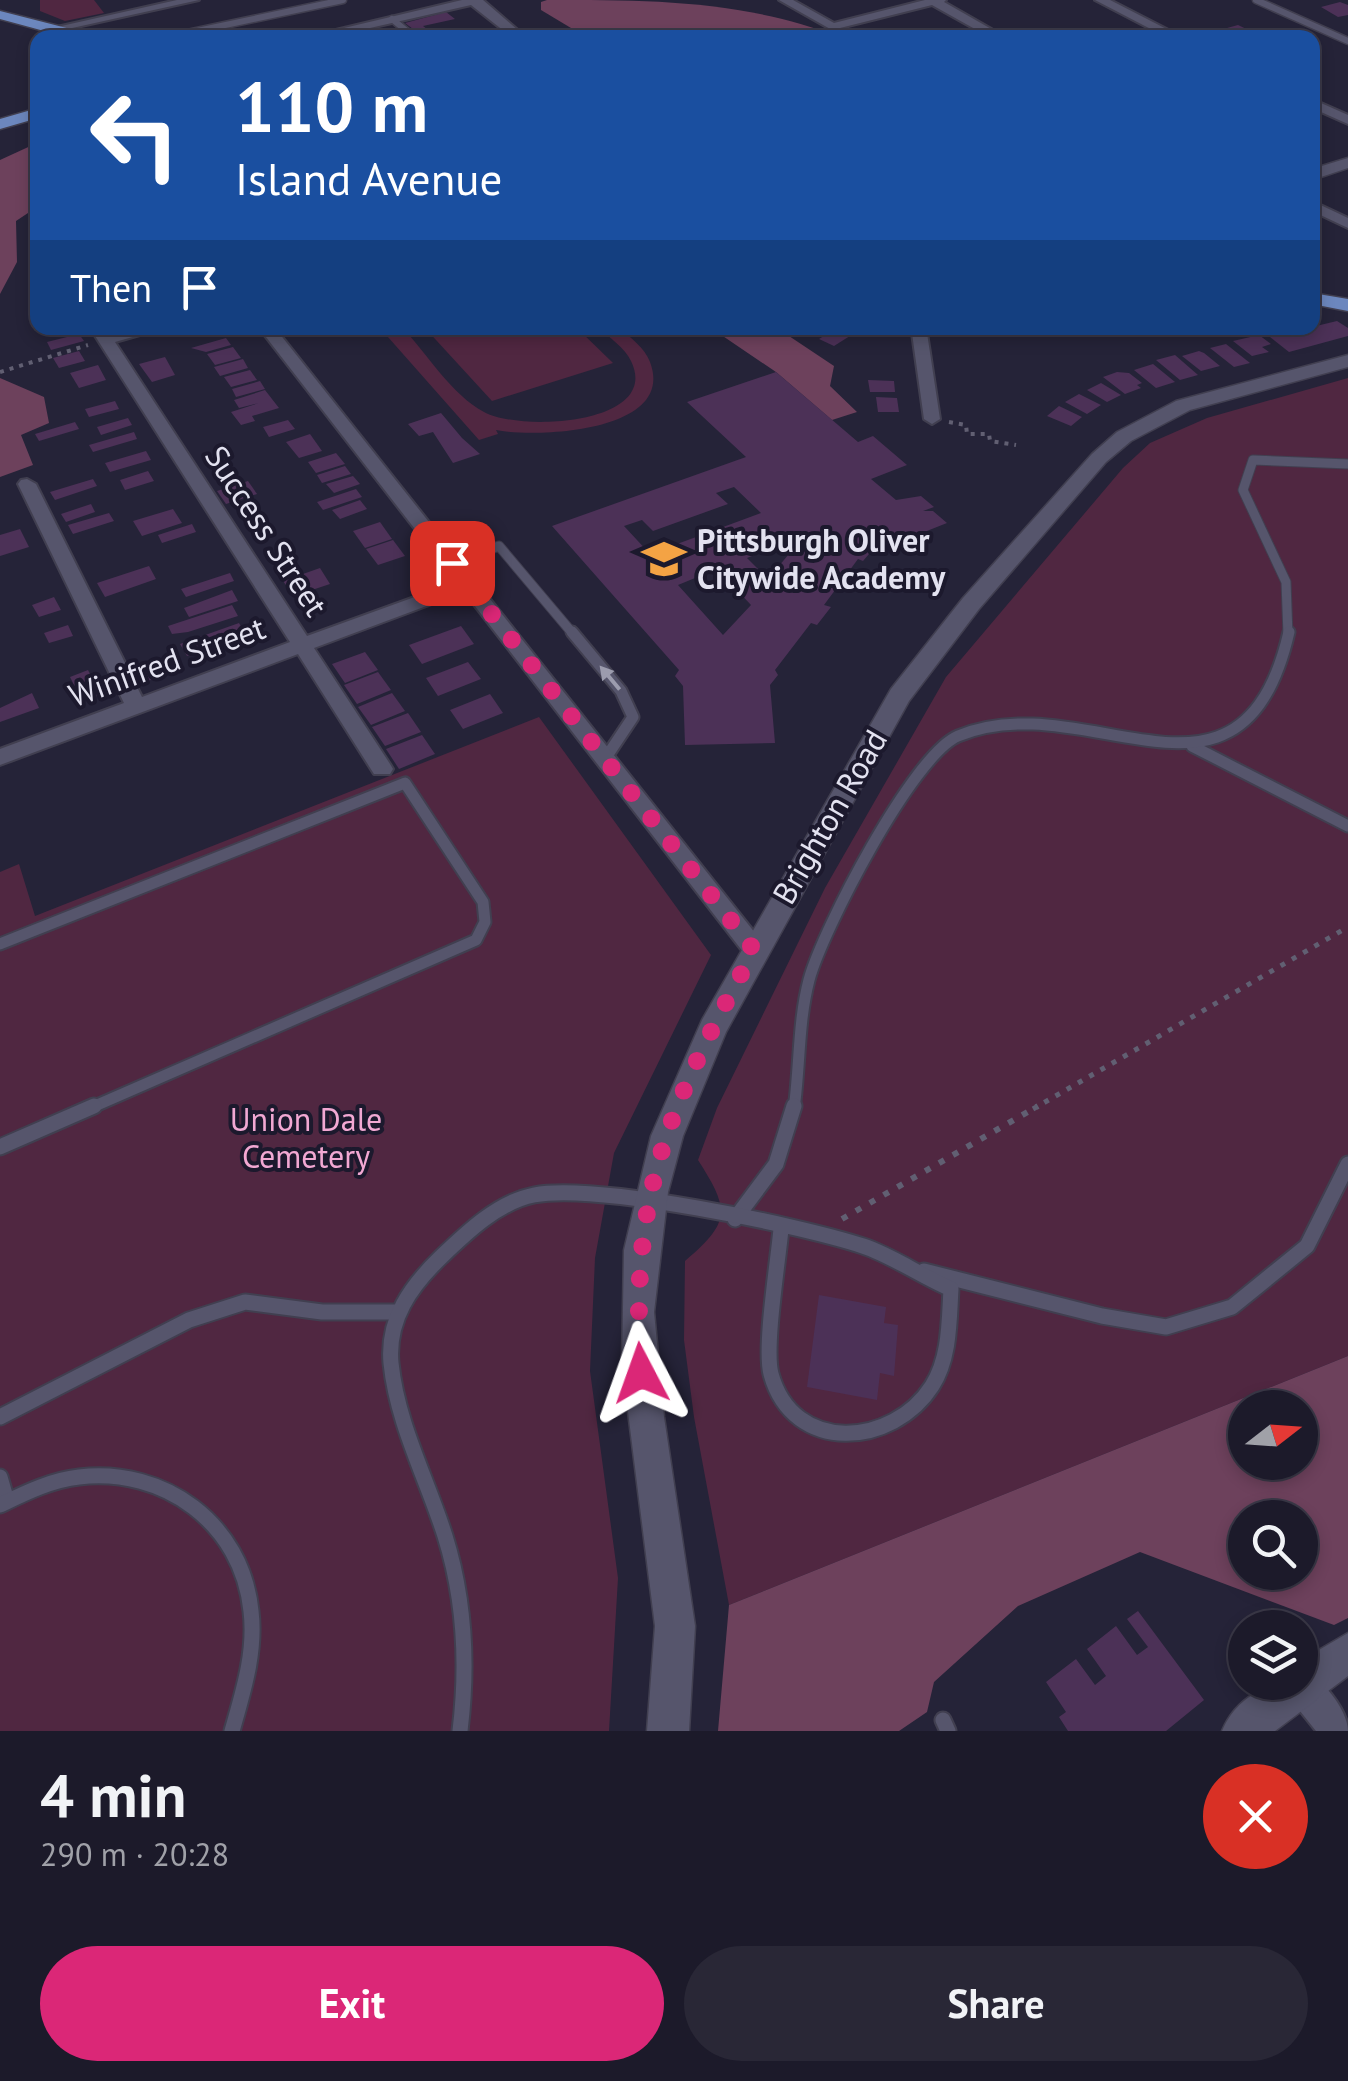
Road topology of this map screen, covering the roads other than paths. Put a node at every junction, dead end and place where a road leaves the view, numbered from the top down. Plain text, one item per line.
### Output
1 (104, 0) edge
2 (193, 0) edge
3 (343, 0) edge
4 (474, 0) edge
5 (785, 0) edge
6 (935, 0) edge
7 (1101, 0) edge
8 (1256, 0) edge
9 (25, 4) dead end
10 (0, 15) edge
11 (118, 16) junction
12 (392, 19) junction
13 (54, 28) junction
14 (0, 29) edge
15 (34, 30) edge
16 (35, 30) edge
17 (42, 30) edge
18 (61, 30) edge
19 (202, 30) edge
20 (343, 30) edge
21 (405, 30) edge
22 (511, 30) edge
23 (987, 30) edge
24 (1162, 30) edge
25 (30, 31) edge
26 (1348, 41) edge
27 (1320, 107) edge
28 (30, 115) edge
29 (1348, 120) edge
30 (0, 124) edge
31 (1348, 163) edge
32 (1320, 172) edge
33 (1320, 209) edge
34 (1348, 224) edge
35 (1320, 300) edge
36 (1348, 305) edge
37 (103, 335) edge
38 (273, 335) edge
39 (915, 335) edge
40 (1348, 361) edge
41 (932, 419) road end
42 (1348, 464) edge
43 (27, 484) dead end
44 (452, 563) junction
45 (468, 584) junction
46 (303, 643) junction
47 (136, 704) junction
48 (1188, 744) junction
49 (0, 758) edge
50 (605, 759) junction
51 (382, 769) dead end
52 (1348, 826) edge
53 (0, 944) edge
54 (754, 950) junction
55 (0, 1147) edge
56 (1348, 1164) edge
57 (646, 1202) junction
58 (735, 1220) junction
59 (781, 1229) junction
60 (896, 1264) junction
61 (394, 1312) junction
62 (0, 1417) edge
63 (0, 1477) edge
64 (3, 1503) edge
65 (1348, 1653) edge
66 (1318, 1672) edge
67 (1281, 1700) edge
68 (1313, 1700) edge
69 (232, 1731) edge
70 (460, 1731) edge
71 (668, 1731) edge
72 (1243, 1731) edge
73 (1337, 1731) edge

1 - 11 street
2 - 11 street
3 - 19 lane
4 - 12 street
4 - 22 street
5 - 6 street
6 - 23 street
7 - 24 street
8 - 26 lane
9 - 16 main road
10 - 15 main road
11 - 13 street
12 - 20 street
12 - 21 lane
13 - 17 main road
13 - 18 main road
14 - 25 main road
27 - 29 street
28 - 30 main road
31 - 32 street
33 - 34 street
35 - 36 main road
37 - 46 street, Success Street
38 - 44 street
39 - 41 street
40 - 54 street, Brighton Road
42 - 48 lane
43 - 47 street
44 - 45 street
50 -> 44 lane
45 - 46 street, Winifred Street
45 - 50 street
46 - 47 street, Winifred Street
46 - 51 street, Success Street
47 - 49 street, Winifred Street
48 - 52 lane
48 - 58 lane
50 - 54 street
53 - 55 lane
54 - 57 street, Brighton Road
56 - 60 lane
57 - 58 lane
57 - 61 lane
57 - 71 street, Brighton Road
58 - 59 lane
59 - 60 lane
59 - 60 lane
61 - 62 lane
61 - 70 lane
63 - 64 lane
64 - 69 lane
65 - 66 street
67 - 72 street
68 - 73 street

